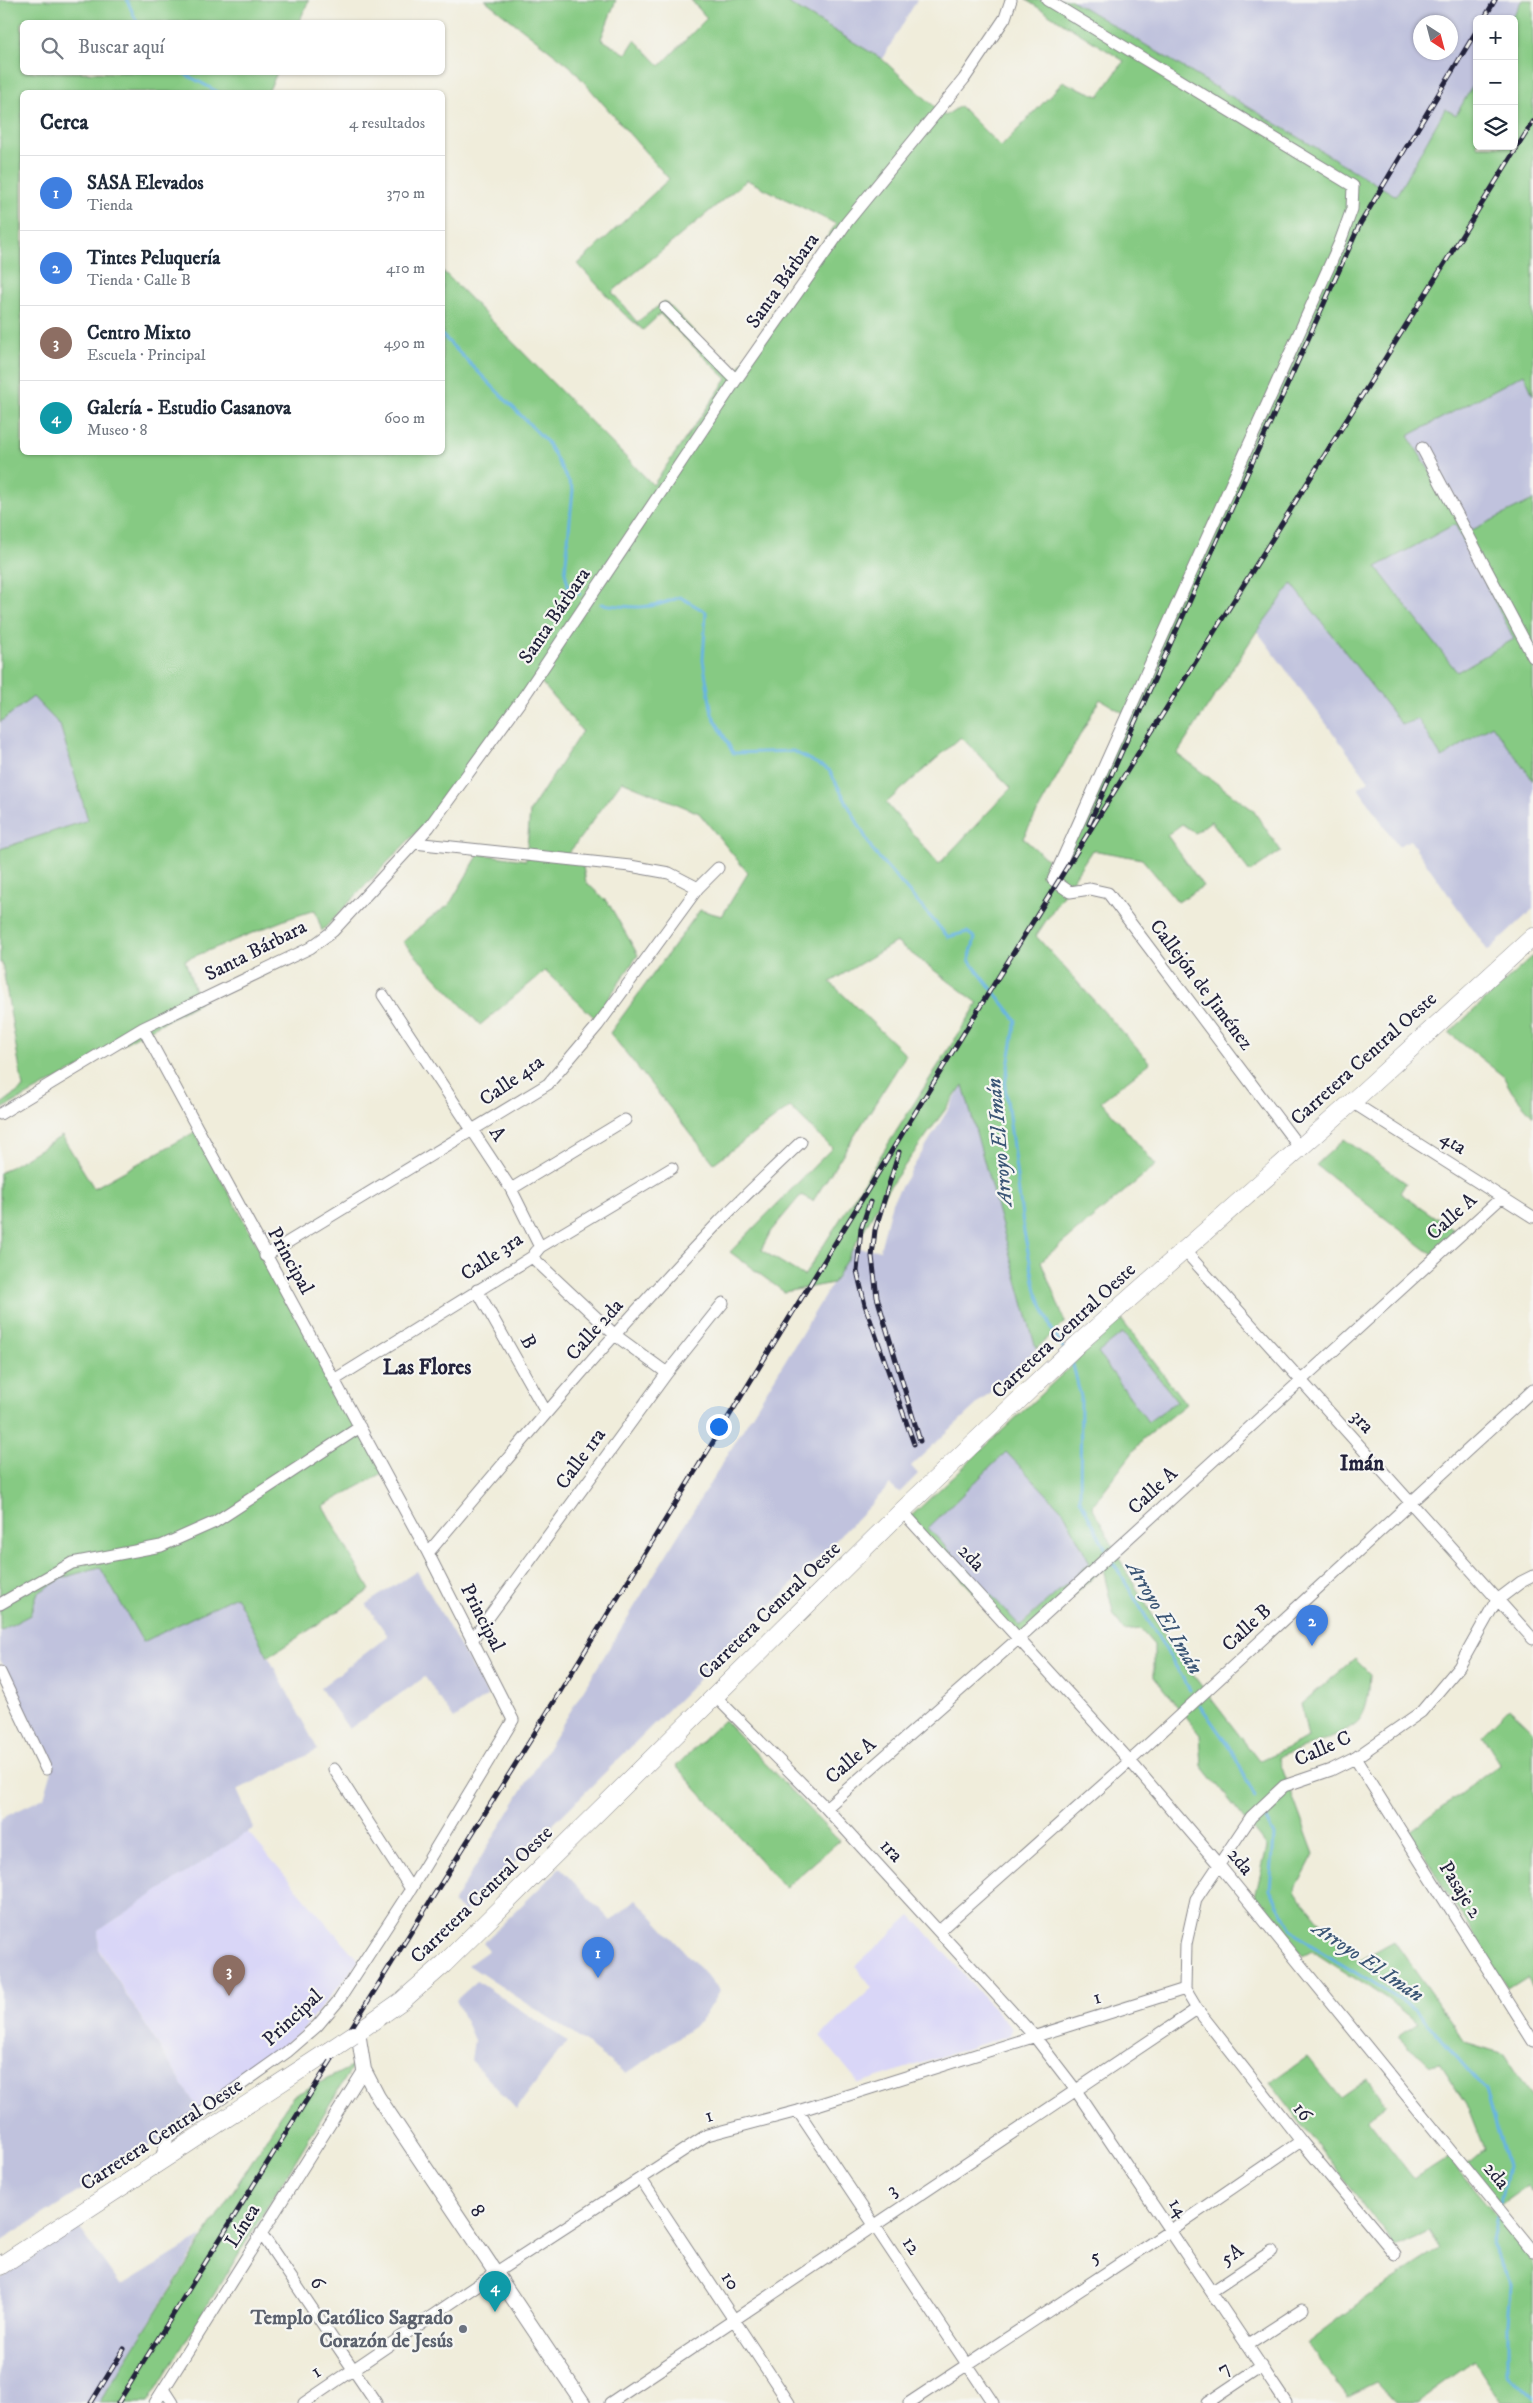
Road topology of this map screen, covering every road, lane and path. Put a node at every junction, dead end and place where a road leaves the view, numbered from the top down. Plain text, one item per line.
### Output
1 (1011, 0) edge
2 (1047, 0) edge
3 (665, 308) dead end
4 (736, 380) junction
5 (1422, 448) dead end
6 (1533, 657) edge
7 (414, 844) junction
8 (718, 868) dead end
9 (698, 888) junction
10 (1533, 937) edge
11 (383, 995) dead end
12 (143, 1028) junction
13 (1352, 1102) junction
14 (0, 1114) edge
15 (625, 1120) dead end
16 (473, 1131) junction
17 (800, 1142) dead end
18 (1299, 1147) junction
19 (672, 1168) dead end
20 (511, 1189) junction
21 (1502, 1197) junction
22 (1533, 1217) edge
23 (540, 1247) junction
24 (1184, 1250) junction
25 (265, 1256) junction
26 (532, 1257) junction
27 (477, 1290) junction
28 (723, 1303) dead end
29 (615, 1335) junction
30 (667, 1373) junction
31 (334, 1380) junction
32 (1300, 1381) junction
33 (1533, 1390) edge
34 (546, 1412) junction
35 (360, 1427) junction
36 (1410, 1504) junction
37 (902, 1511) junction
38 (428, 1553) junction
39 (1533, 1576) edge
40 (1496, 1600) junction
41 (0, 1604) edge
42 (1019, 1638) junction
43 (472, 1640) junction
44 (1533, 1640) edge
45 (0, 1672) edge
46 (4, 1692) edge
47 (714, 1695) junction
48 (1356, 1758) junction
49 (1130, 1761) junction
50 (46, 1769) dead end
51 (334, 1769) dead end
52 (826, 1808) junction
53 (1219, 1866) junction
54 (411, 1889) junction
55 (939, 1931) junction
56 (1185, 1989) junction
57 (1197, 2009) junction
58 (355, 2033) junction
59 (1035, 2037) junction
60 (1533, 2041) edge
61 (364, 2070) junction
62 (1074, 2089) junction
63 (798, 2111) junction
64 (1301, 2141) junction
65 (160, 2162) junction
66 (641, 2179) junction
67 (874, 2225) junction
68 (1171, 2230) junction
69 (261, 2233) junction
70 (1272, 2251) dead end
71 (1533, 2251) edge
72 (1395, 2254) dead end
73 (0, 2266) edge
74 (494, 2273) junction
75 (1212, 2291) junction
76 (1303, 2309) dead end
77 (733, 2320) junction
78 (1248, 2345) junction
79 (967, 2364) junction
80 (1262, 2366) junction
81 (353, 2369) junction
82 (164, 2389) junction
83 (156, 2403) edge
84 (173, 2403) edge
85 (304, 2403) edge
86 (376, 2403) edge
87 (583, 2403) edge
88 (610, 2403) edge
89 (789, 2403) edge
90 (909, 2403) edge
91 (993, 2403) edge
92 (1207, 2403) edge
93 (1286, 2403) edge

1 - 4 street, Santa Bárbara
2 - 18 street, Callejón de Jiménez
3 - 4 street
4 - 7 street, Santa Bárbara
5 - 6 street
7 - 9 street
7 - 12 street, Santa Bárbara
8 - 9 street, Calle 4ta
9 - 16 street, Calle 4ta
10 - 13 main road, Carretera Central Oeste
11 - 16 street, A
12 - 14 street, Santa Bárbara
12 - 25 street, Principal
13 - 18 main road, Carretera Central Oeste
13 - 21 street, 4ta
15 - 20 street
16 - 20 street, A
16 - 25 street, Calle 4ta
17 - 29 street, Calle 2da
18 - 24 main road, Carretera Central Oeste
19 - 23 street, Calle 3ra
20 - 23 street, A
21 - 22 street, 4ta
21 - 32 street, Calle A
23 - 26 street, Calle 3ra
24 - 32 street, 3ra
24 - 37 main road, Carretera Central Oeste
25 - 31 street, Principal
26 - 27 street, Calle 3ra
26 - 29 street
27 - 31 street, Calle 3ra
27 - 34 street, B
28 - 30 street, Calle 1ra
29 - 30 street
29 - 34 street, Calle 2da
30 - 43 street, Calle 1ra
31 - 35 street, Principal
32 - 36 street, 3ra
32 - 42 street, Calle A
33 - 36 street, Calle B
34 - 38 street, Calle 2da
35 - 38 street, Principal
35 - 41 street
36 - 40 street, 3ra
36 - 49 street, Calle B
37 - 42 street, 2da
37 - 47 main road, Carretera Central Oeste
38 - 43 street, Principal
39 - 40 street, Calle C
40 - 44 street, 3ra
40 - 48 street, Calle C
42 - 49 street, 2da
42 - 52 street, Calle A
43 - 54 street, Principal
45 - 46 street
46 - 50 street
47 - 52 street, 1ra
47 - 58 main road, Carretera Central Oeste
48 - 53 street, Calle C
48 - 60 street, Pasaje 2
49 - 53 street, 2da
49 - 55 street, Calle B
51 - 54 street
52 - 55 street, 1ra
53 - 56 street, Calle C
53 - 71 street, 2da
54 - 65 street, Principal
55 - 59 street, 1ra
56 - 57 street, 16
56 - 59 street, 1
57 - 62 street, 3
57 - 64 street, 16
58 - 61 street, 8
58 - 65 main road, Carretera Central Oeste, bridge
59 - 62 street, 14
59 - 63 street, 1
61 - 69 street, Línea
61 - 74 street, 8
62 - 67 street, 3
62 - 68 street, 14
63 - 66 street, 1
63 - 67 street, 12
64 - 68 street, 5
64 - 72 street, 16
65 - 73 main road, Carretera Central Oeste
66 - 74 street, 1
66 - 77 street, 10
67 - 77 street, 3
67 - 79 street, 12
68 - 75 street, 14
68 - 79 street, 5
69 - 81 street, 6
69 - 82 street, Línea
70 - 75 street, 5A
74 - 81 street, 1
74 - 87 street, 8
75 - 78 street, 14
76 - 78 street, 7
77 - 88 street, 3
77 - 89 street, 10
78 - 80 street, 14
79 - 90 street, 5
79 - 91 street, 12
80 - 92 street, 7
80 - 93 street, 14
81 - 85 street, 1
81 - 86 street, 6
82 - 83 street, Línea
82 - 84 street

